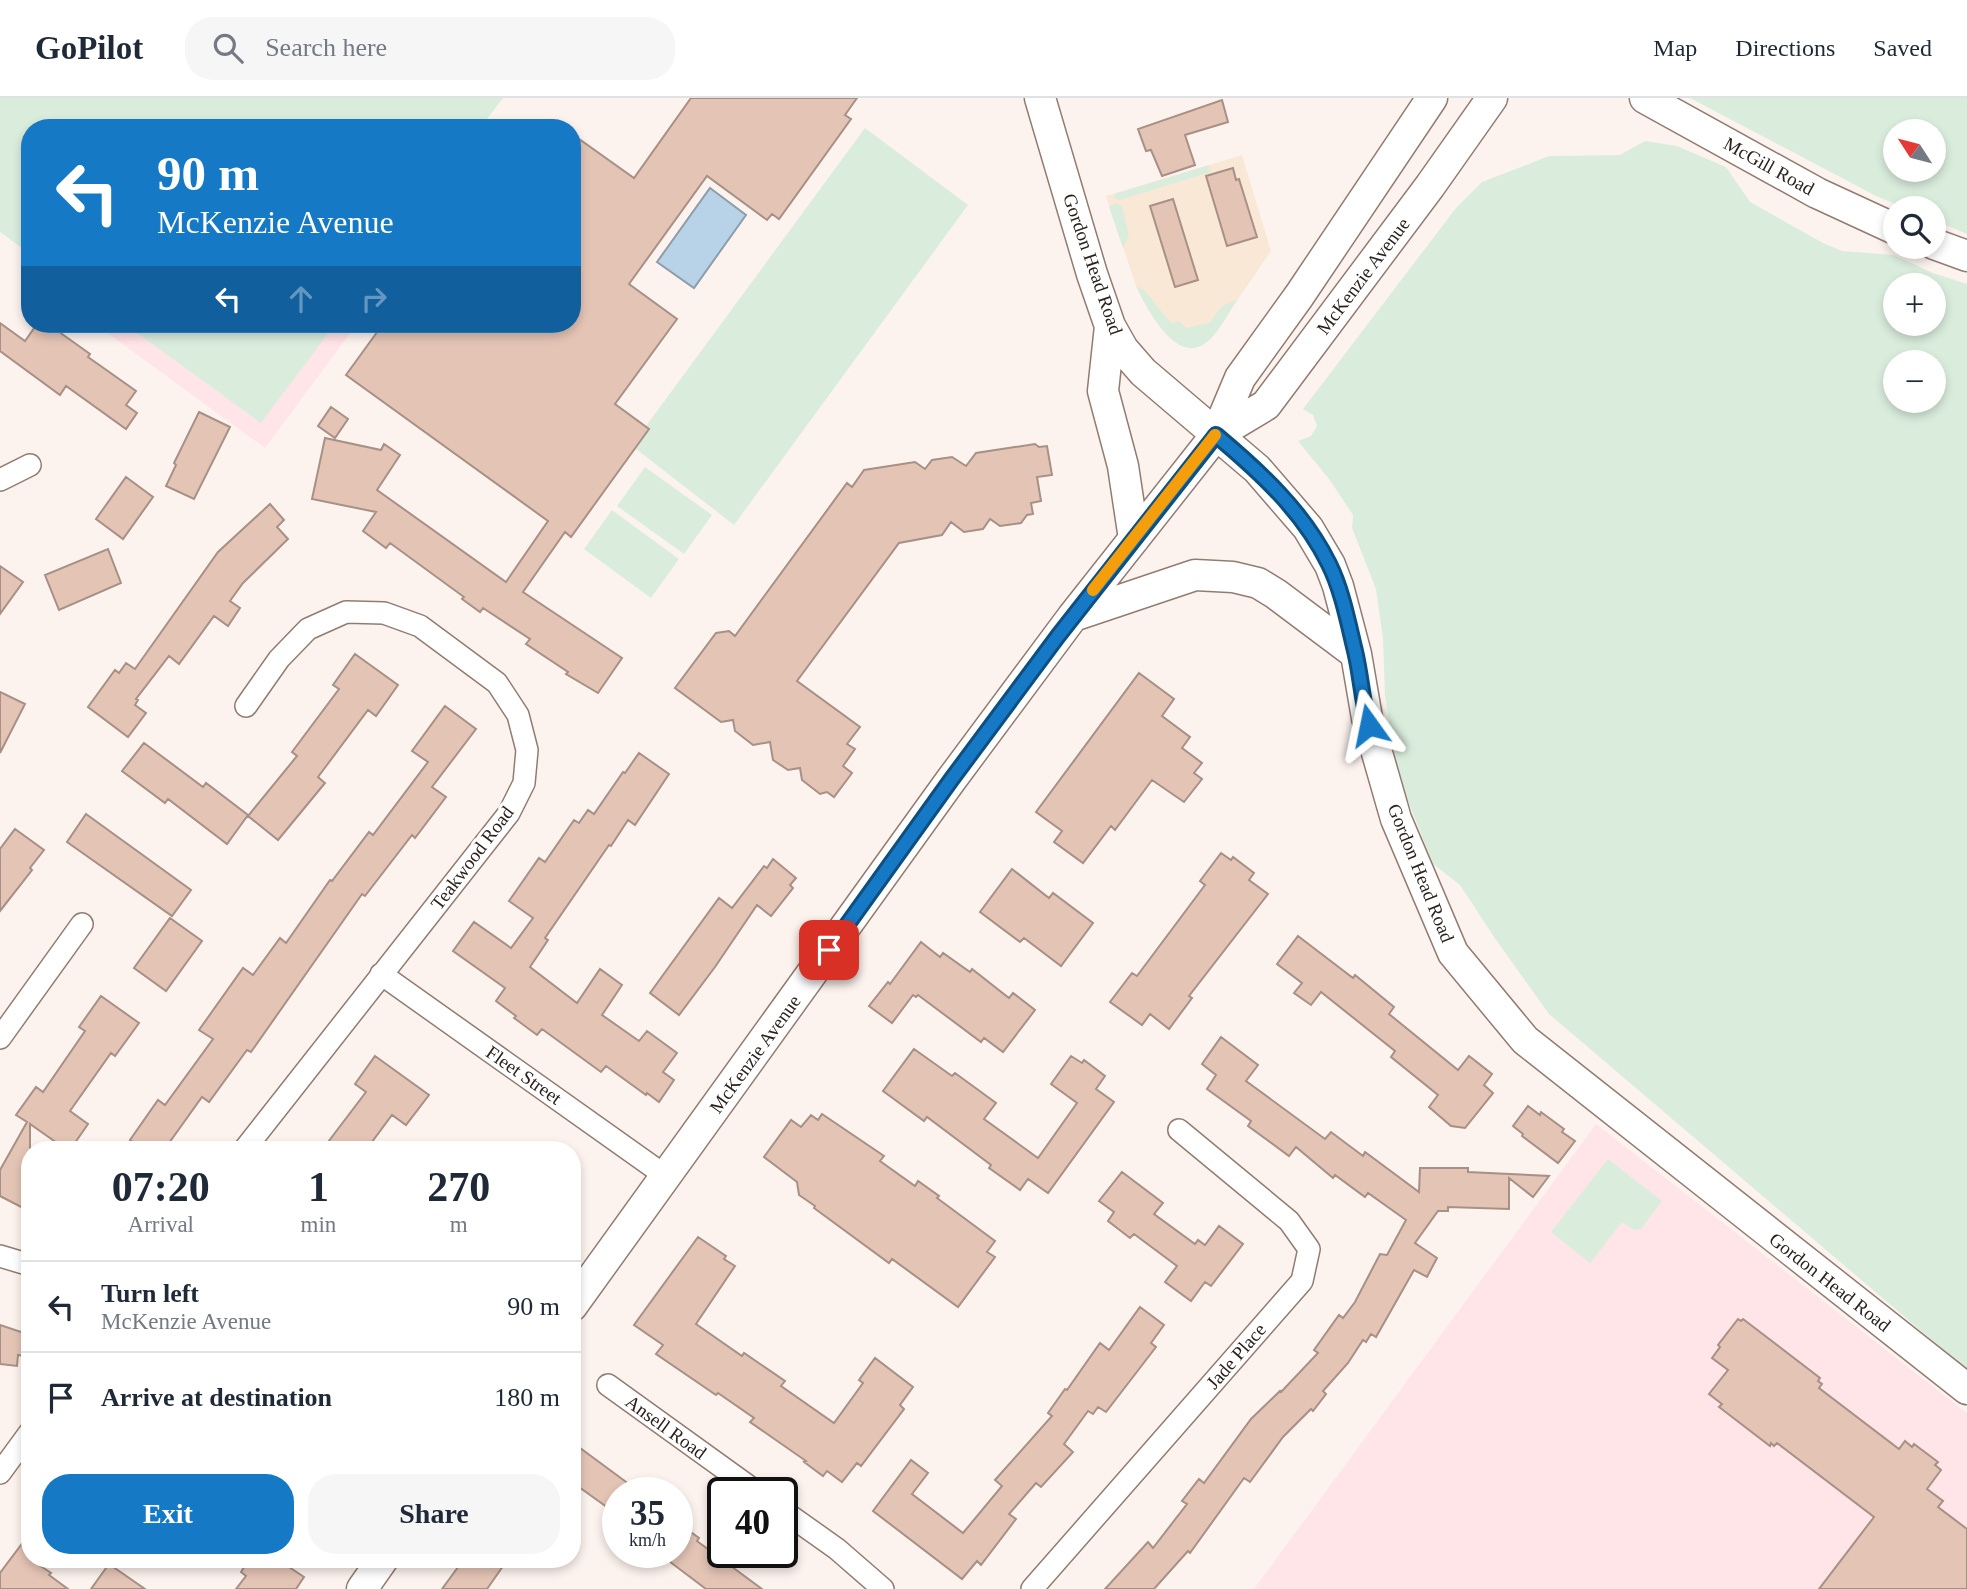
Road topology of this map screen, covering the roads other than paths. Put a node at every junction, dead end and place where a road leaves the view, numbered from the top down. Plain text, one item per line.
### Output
1 (1040, 98) edge
2 (1432, 98) edge
3 (1492, 98) edge
4 (1645, 98) edge
5 (1883, 223) edge
6 (1946, 248) edge
7 (1967, 256) edge
8 (1110, 326) junction
9 (1216, 435) junction
10 (30, 466) dead end
11 (0, 480) edge
12 (1135, 539) junction
13 (1073, 616) junction
14 (1356, 654) junction
15 (246, 706) dead end
16 (82, 924) dead end
17 (381, 974) junction
18 (0, 1038) edge
19 (1179, 1130) dead end
20 (251, 1141) edge
21 (667, 1177) junction
22 (0, 1256) edge
23 (21, 1262) edge
24 (581, 1294) edge
25 (608, 1385) dead end
26 (1967, 1390) edge
27 (21, 1444) edge
28 (0, 1473) edge
29 (736, 1477) edge
30 (798, 1521) edge
31 (377, 1568) edge
32 (362, 1589) edge
33 (883, 1589) edge
34 (1032, 1589) edge

1 - 8 main road, Gordon Head Road
2 - 9 main road, McKenzie Avenue
3 - 9 main road, McKenzie Avenue
4 - 5 main road, McGill Road
6 - 7 main road
8 - 9 main road, Gordon Head Road
8 - 12 main road
9 - 12 main road, McKenzie Avenue
9 - 14 main road, Gordon Head Road
10 - 11 street
12 - 13 main road, McKenzie Avenue
13 - 14 main road
13 - 21 main road, McKenzie Avenue
14 - 26 main road, Gordon Head Road
15 - 17 street, Teakwood Road
16 - 18 street
17 - 20 street, Teakwood Road
17 - 21 street, Fleet Street
19 - 34 street, Jade Place
21 - 24 main road, McKenzie Avenue
22 - 23 street
25 - 29 street, Ansell Road
27 - 28 street
30 - 33 street
31 - 32 main road

